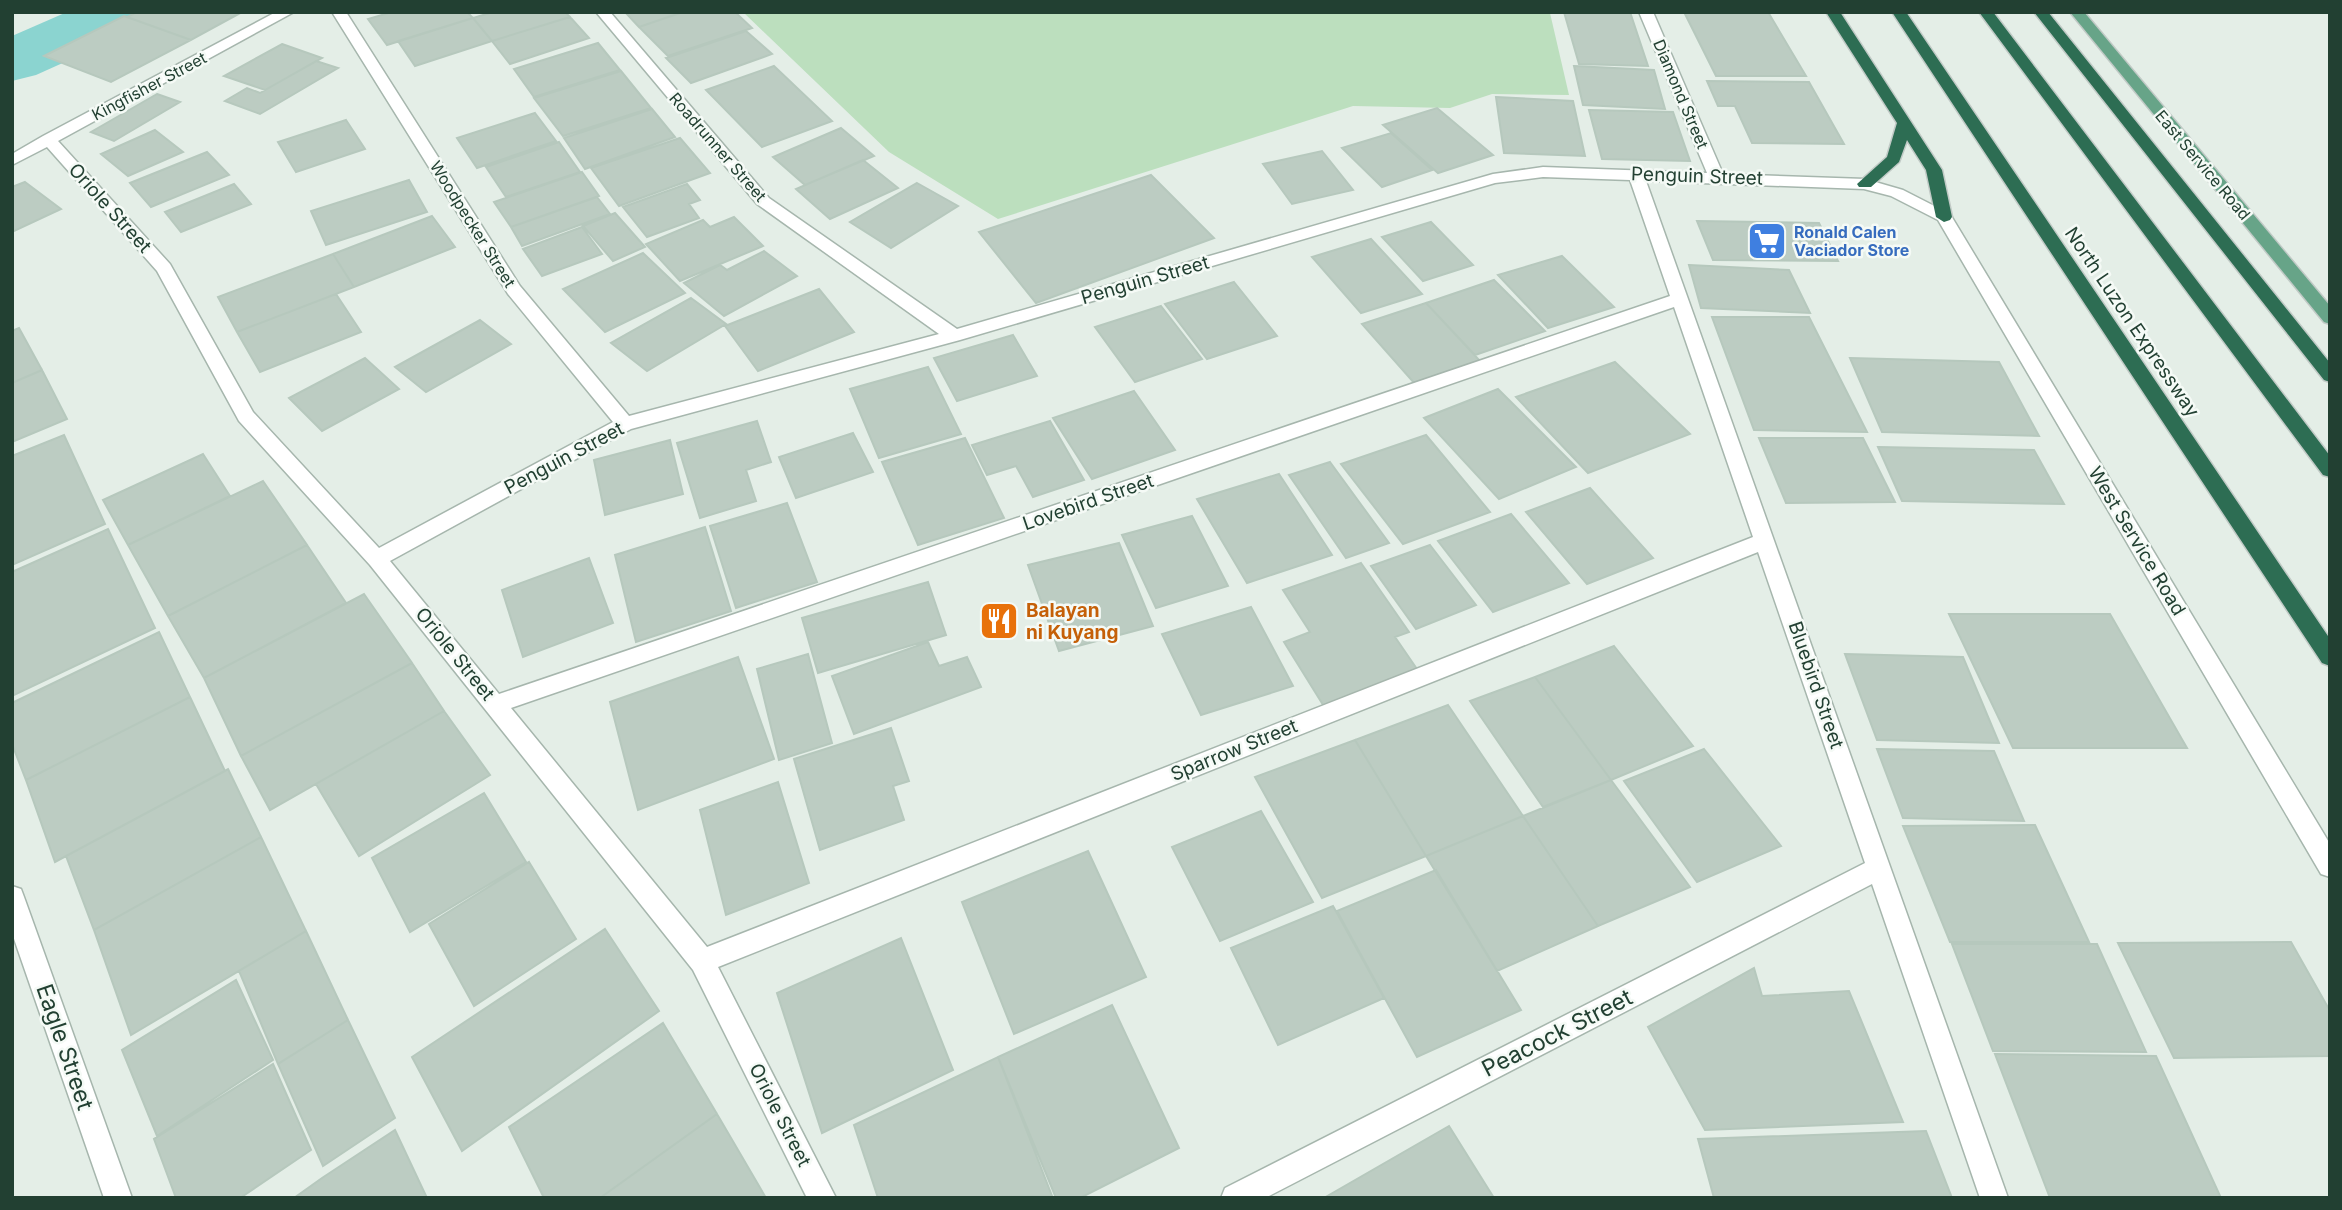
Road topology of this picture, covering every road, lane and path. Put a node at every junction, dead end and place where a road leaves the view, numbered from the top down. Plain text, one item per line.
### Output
1 (287, 12) edge
2 (339, 12) edge
3 (603, 12) edge
4 (1646, 12) edge
5 (1833, 12) edge
6 (1899, 12) edge
7 (1986, 12) edge
8 (2041, 12) edge
9 (2077, 12) edge
10 (1904, 123) junction
11 (48, 139) junction
12 (12, 160) edge
13 (1636, 174) junction
14 (1716, 176) junction
15 (1865, 184) junction
16 (1944, 217) junction
17 (1680, 299) junction
18 (2330, 318) edge
19 (954, 336) junction
20 (2330, 376) edge
21 (625, 424) junction
22 (2330, 470) edge
23 (1766, 540) junction
24 (377, 559) junction
25 (2330, 657) edge
26 (496, 704) junction
27 (2330, 866) edge
28 (1880, 868) junction
29 (12, 897) edge
30 (702, 961) junction
31 (118, 1198) edge
32 (822, 1198) edge
33 (1235, 1198) edge
34 (1994, 1198) edge

1 - 11 street, Kingfisher Street
2 - 21 street, Woodpecker Street
3 - 19 street, Roadrunner Street
4 - 14 street, Diamond Street
5 - 10 highway
6 - 25 highway, North Luzon Expressway
7 - 22 highway
8 - 20 highway
9 - 18 main road, East Service Road
10 - 15 highway
10 - 16 highway
11 - 12 street, Kingfisher Street
11 - 24 street, Oriole Street
13 - 14 street, Penguin Street
13 - 17 street, Bluebird Street
13 - 19 street, Penguin Street
14 - 15 street, Penguin Street
15 - 16 street, Penguin Street
16 - 27 street, West Service Road
17 - 23 street, Bluebird Street
17 - 26 street, Lovebird Street
19 - 21 street, Penguin Street
21 - 24 street, Penguin Street
23 - 28 street, Bluebird Street
23 - 30 street, Sparrow Street
24 - 26 street, Oriole Street
26 - 30 street, Oriole Street
28 - 33 street, Peacock Street
28 - 34 street, Bluebird Street
29 - 31 street, Eagle Street
30 - 32 street, Oriole Street

